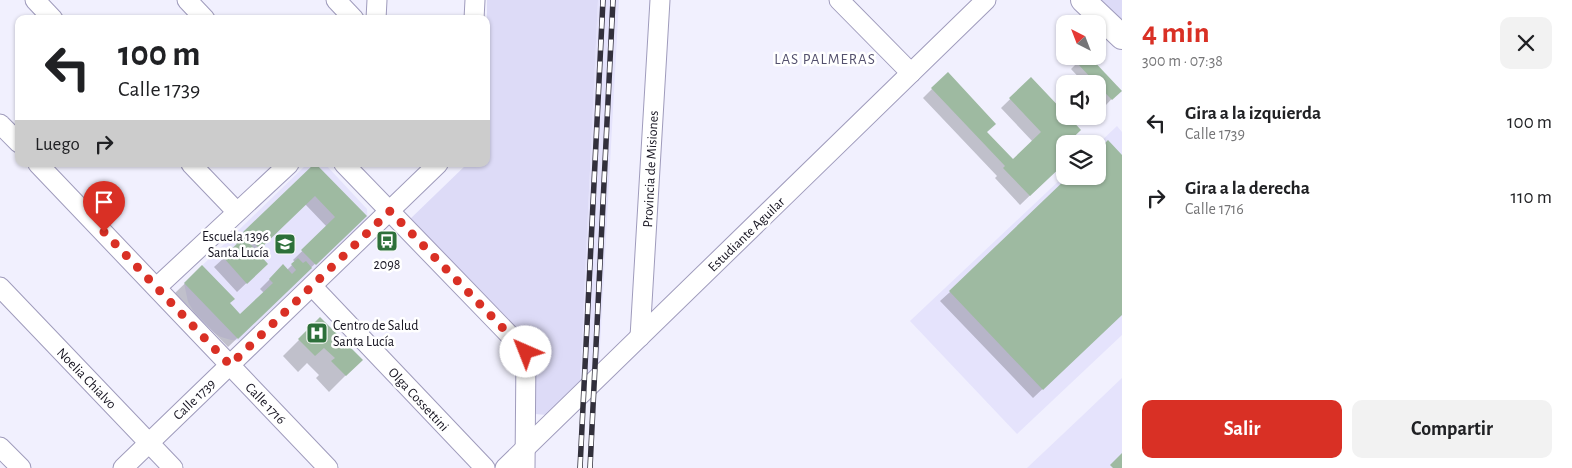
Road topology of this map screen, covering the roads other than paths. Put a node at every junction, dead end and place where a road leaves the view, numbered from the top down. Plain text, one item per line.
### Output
1 (35, 0) edge
2 (187, 0) edge
3 (336, 0) edge
4 (377, 0) edge
5 (475, 0) edge
6 (660, 0) edge
7 (839, 0) edge
8 (986, 0) edge
9 (1083, 0) edge
10 (49, 15) edge
11 (201, 15) edge
12 (350, 15) edge
13 (376, 15) edge
14 (474, 15) edge
15 (1122, 37) edge
16 (911, 73) junction
17 (0, 124) edge
18 (15, 139) edge
19 (41, 167) edge
20 (194, 167) edge
21 (286, 167) edge
22 (347, 167) edge
23 (435, 167) edge
24 (390, 211) junction
25 (237, 212) junction
26 (312, 286) junction
27 (0, 287) edge
28 (157, 287) junction
29 (640, 337) junction
30 (230, 365) junction
31 (149, 443) junction
32 (0, 447) edge
33 (526, 447) junction
34 (20, 468) edge
35 (123, 468) edge
36 (173, 468) edge
37 (328, 468) edge
38 (484, 468) edge
39 (504, 468) edge
40 (525, 468) edge

1 - 10 street
2 - 11 street
3 - 12 street
4 - 13 street
5 - 14 street
6 - 29 street, Provincia de Misiones
7 - 16 street
8 - 16 street, Estudiante Aguilar
9 - 15 main road
16 - 29 street, Estudiante Aguilar
17 - 18 street
19 - 28 street, Calle 1716
20 - 25 street
21 - 25 street
22 - 24 street
23 - 24 street, Calle 1739
24 - 26 street, Calle 1739
24 - 33 street
25 - 28 street
26 - 30 street, Calle 1739
26 - 38 street, Olga Cossettini
27 - 31 street, Noelia Chialvo
28 - 30 street, Calle 1716
29 - 33 street, Estudiante Aguilar
30 - 31 street, Calle 1739
30 - 37 street, Calle 1716
31 - 35 street, Calle 1739
31 - 36 street, Noelia Chialvo
32 - 34 street
33 - 39 street, Estudiante Aguilar
33 - 40 street

